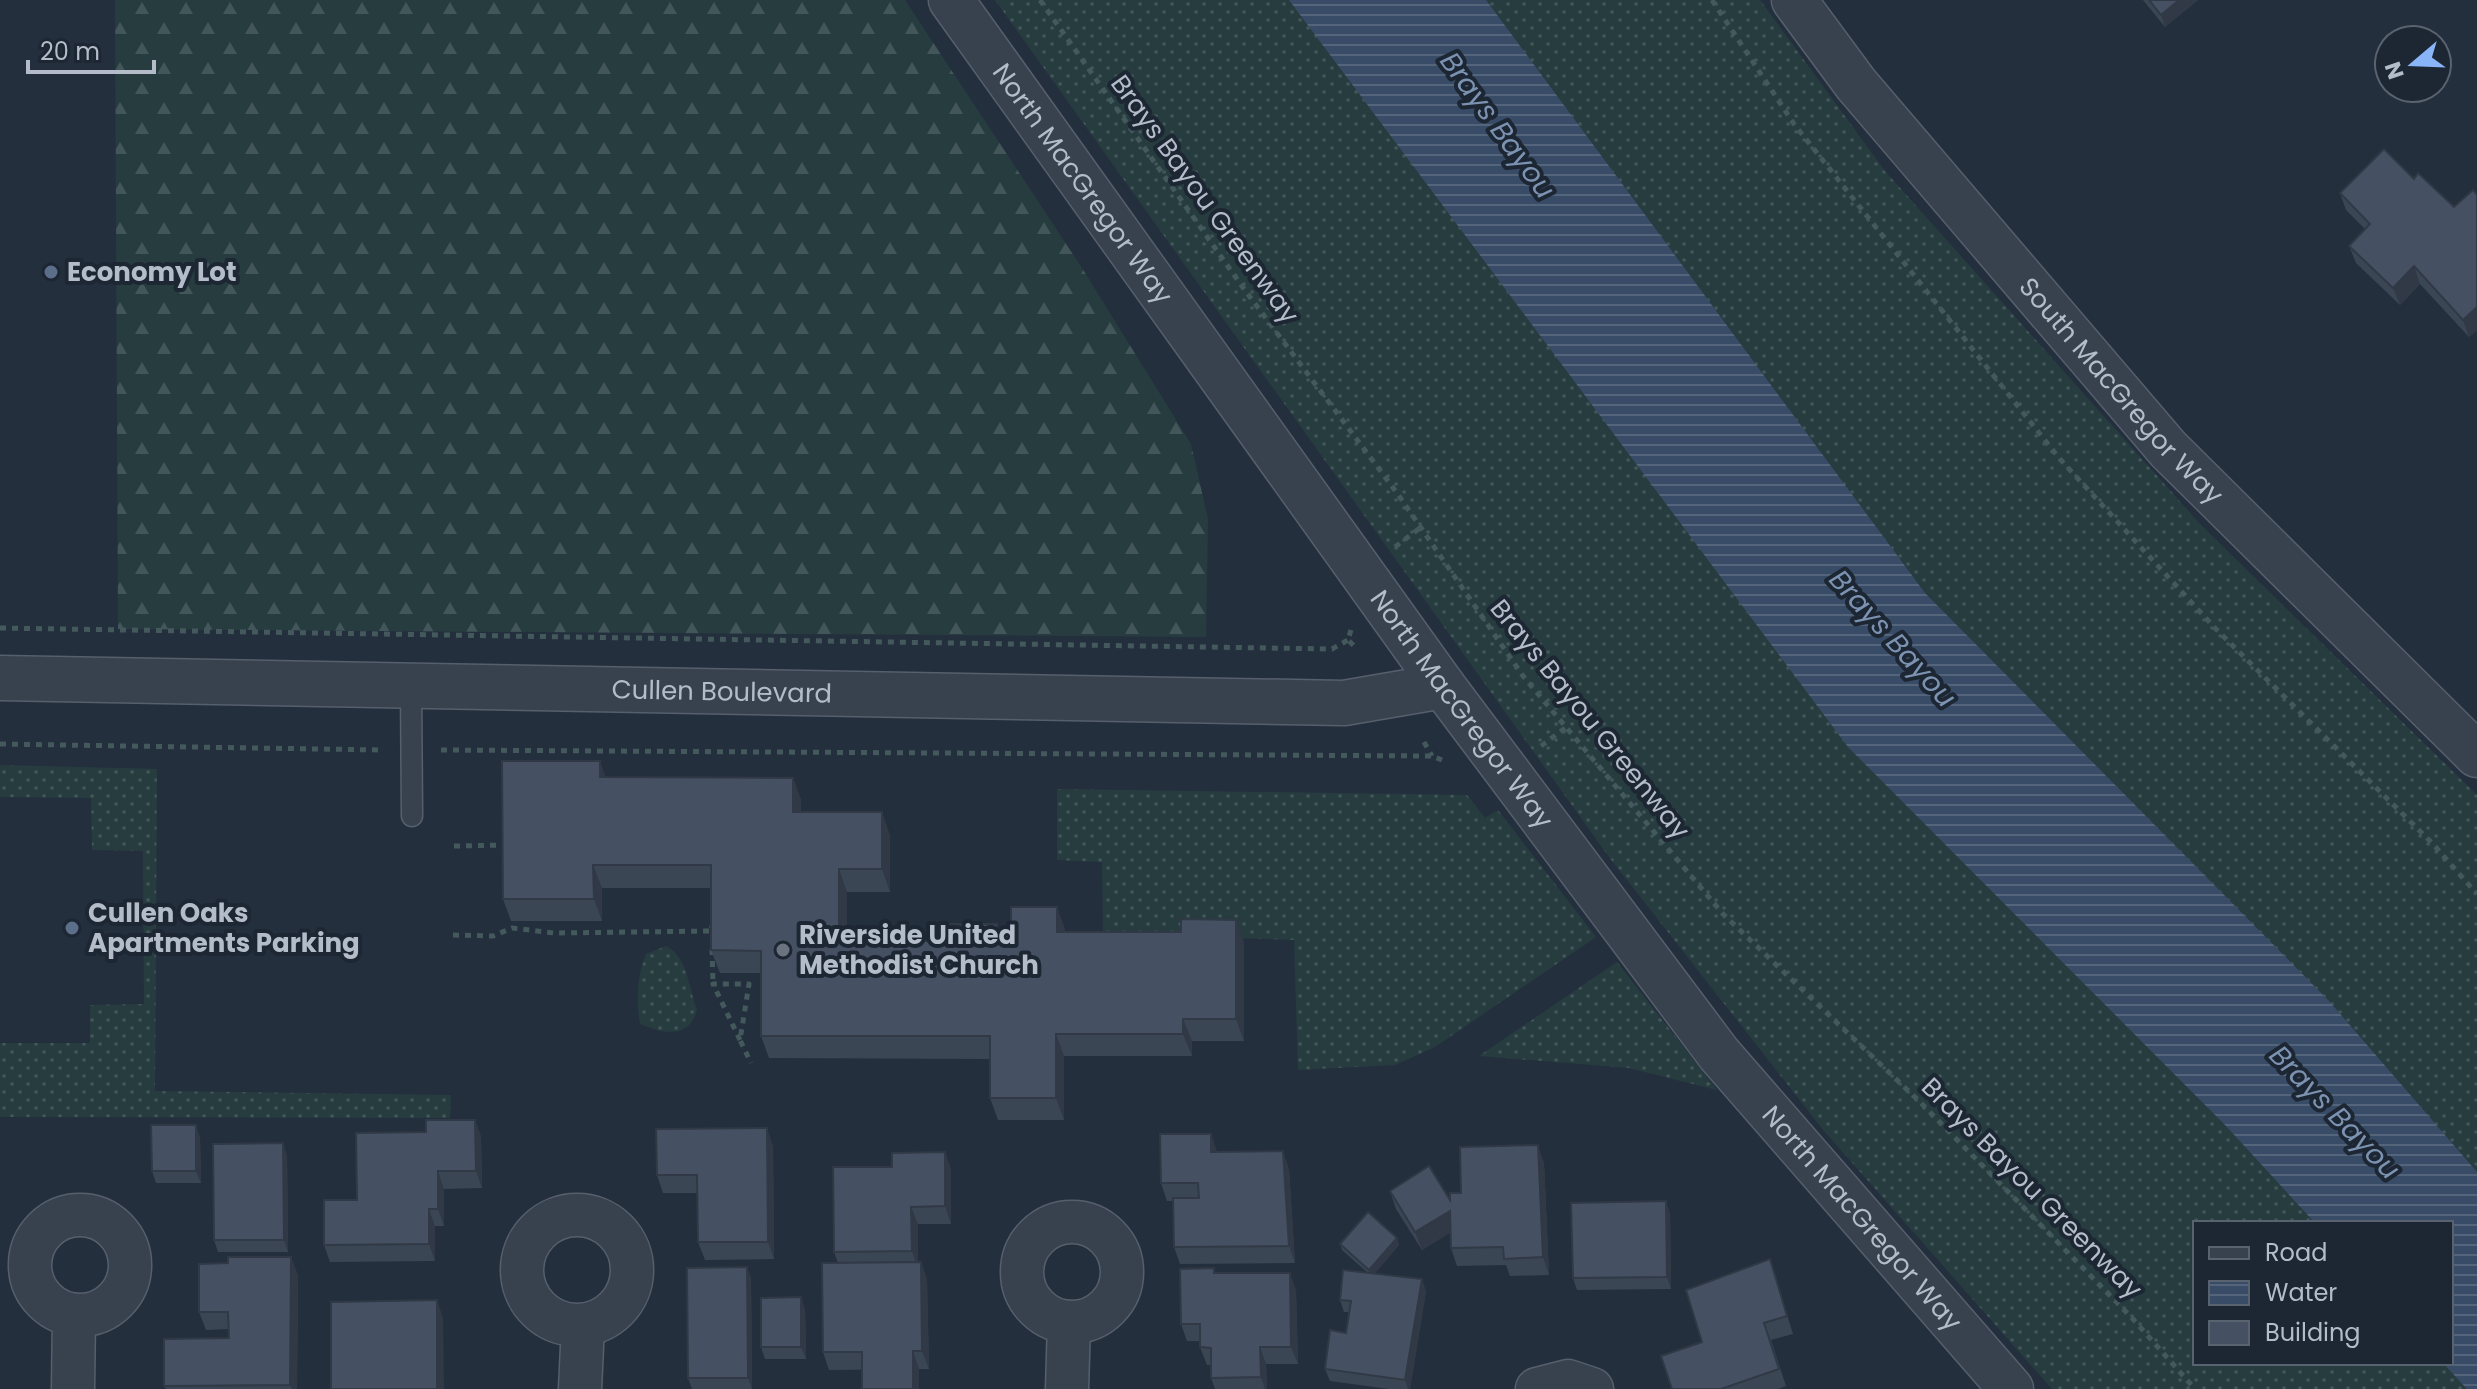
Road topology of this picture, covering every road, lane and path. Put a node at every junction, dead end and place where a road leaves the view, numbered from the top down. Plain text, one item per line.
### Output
1 (951, 0) edge
2 (1040, 0) edge
3 (1712, 0) edge
4 (1794, 0) edge
5 (1420, 528) junction
6 (1392, 550) dead end
7 (0, 628) edge
8 (1348, 640) dead end
9 (0, 678) edge
10 (411, 686) junction
11 (1443, 686) junction
12 (1568, 726) junction
13 (1424, 742) dead end
14 (0, 744) edge
15 (385, 750) dead end
16 (429, 750) dead end
17 (1536, 750) dead end
18 (2477, 755) edge
19 (412, 816) dead end
20 (511, 845) edge
21 (454, 846) dead end
22 (2477, 894) edge
23 (712, 917) edge
24 (716, 931) junction
25 (453, 935) dead end
26 (713, 984) junction
27 (749, 984) junction
28 (759, 984) edge
29 (740, 1040) junction
30 (751, 1063) dead end
31 (74, 1315) dead end
32 (1069, 1322) dead end
33 (583, 1325) dead end
34 (73, 1389) edge
35 (580, 1389) edge
36 (1067, 1389) edge
37 (1537, 1389) edge
38 (1592, 1389) edge
39 (2011, 1389) edge
40 (2195, 1389) edge

1 - 11 street, North MacGregor Way
2 - 5 path, Brays Bayou Greenway
3 - 22 path
4 - 18 street, South MacGregor Way
5 - 6 path
5 - 12 path, Brays Bayou Greenway
7 - 8 path
9 - 10 street, Cullen Boulevard
10 - 11 street, Cullen Boulevard
10 - 19 lane
11 - 39 street, North MacGregor Way
12 - 17 path
12 - 40 path, Brays Bayou Greenway
13 - 16 path
14 - 15 path
20 - 21 path
23 - 24 path
24 - 25 path
24 - 26 path
26 - 27 path
26 - 29 path
27 - 28 path
27 - 29 path
29 - 30 path
31 - 34 street
32 - 36 street
33 - 35 street
37 - 38 street

